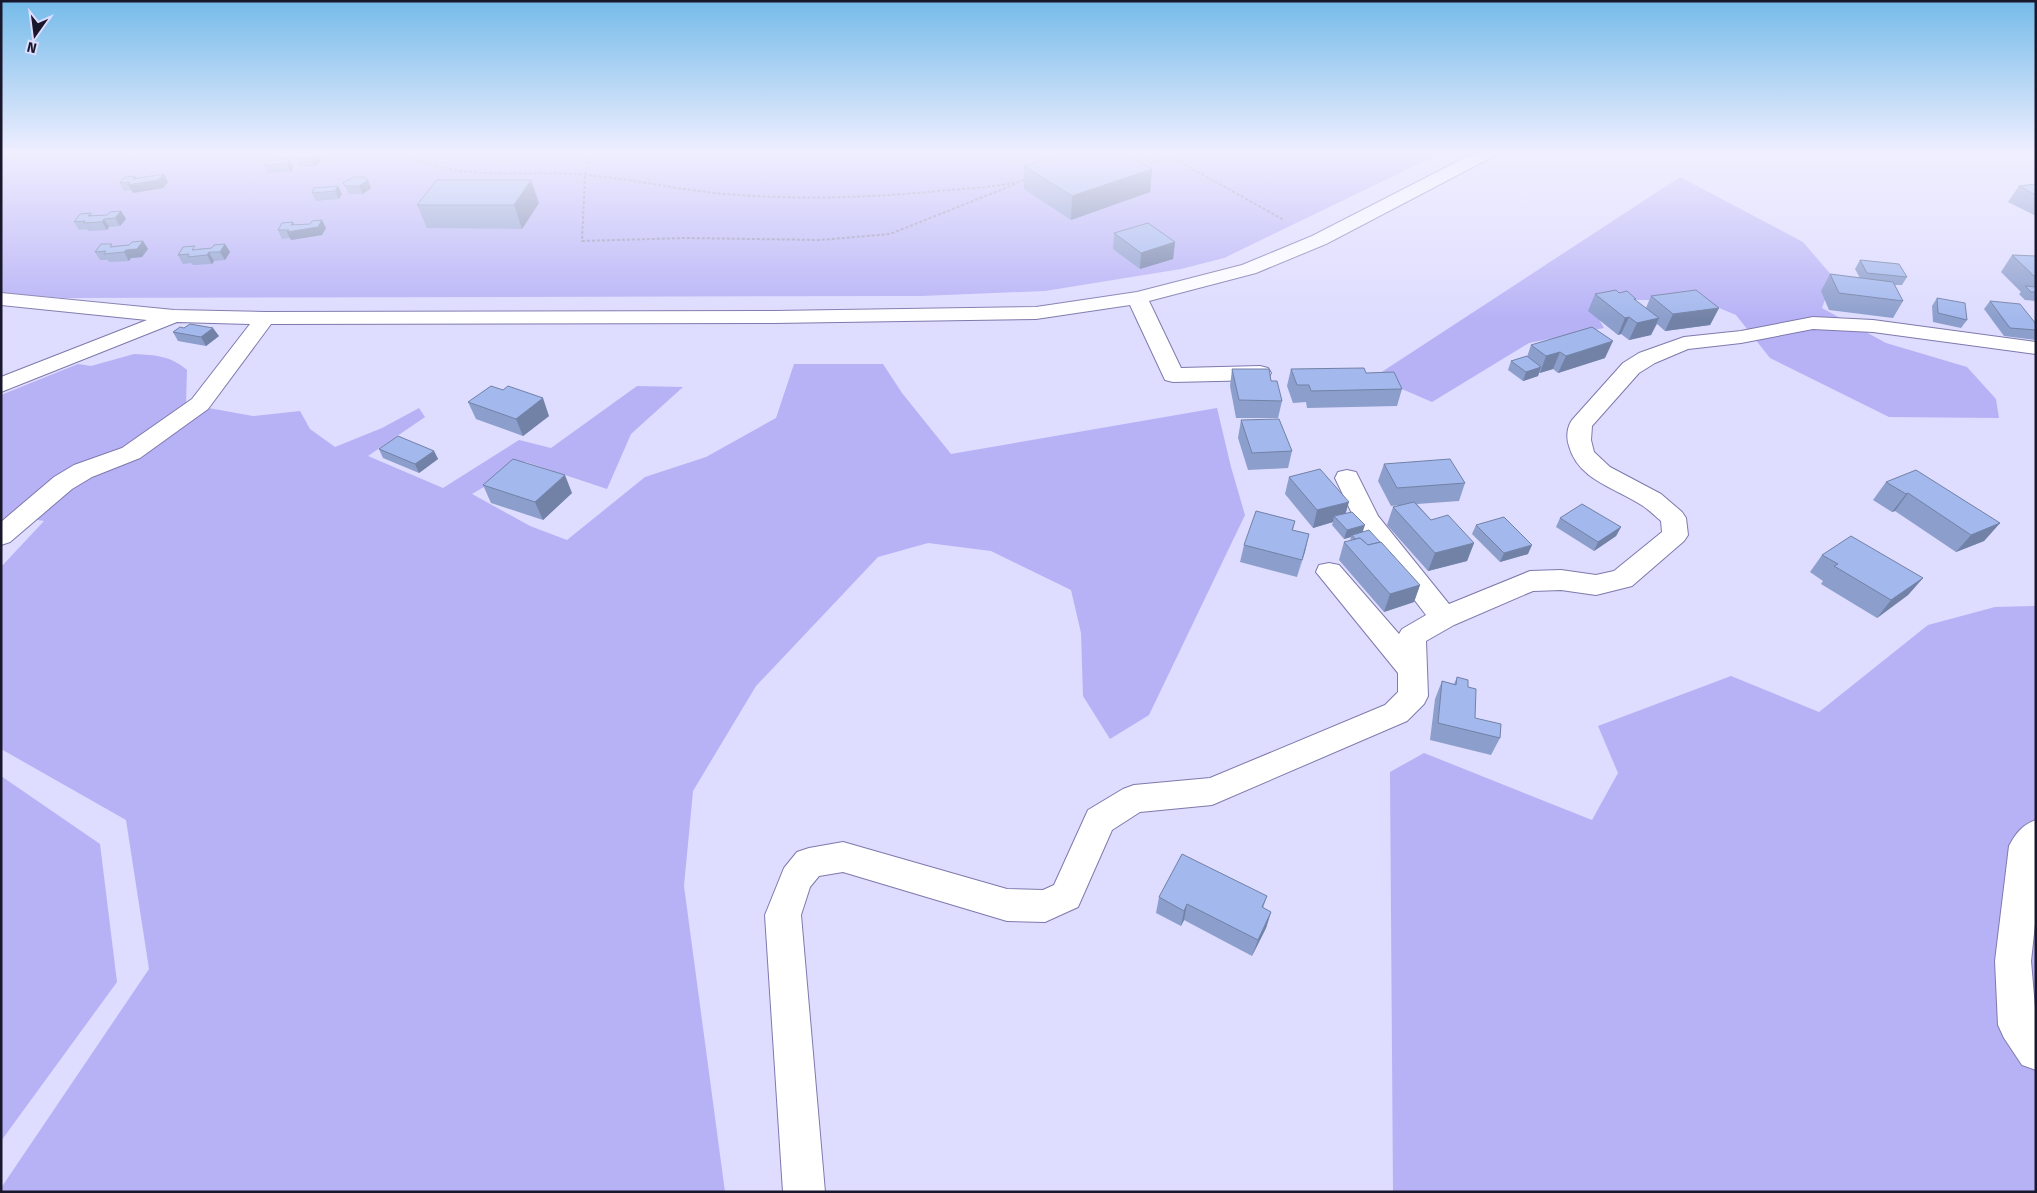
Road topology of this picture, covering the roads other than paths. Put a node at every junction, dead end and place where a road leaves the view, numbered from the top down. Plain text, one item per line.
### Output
1 (1381, 208) edge
2 (1137, 298) junction
3 (1, 299) edge
4 (174, 316) junction
5 (265, 318) junction
6 (2036, 348) edge
7 (1260, 373) edge
8 (1, 385) edge
9 (1347, 478) dead end
10 (1, 536) edge
11 (1329, 572) dead end
12 (1444, 618) junction
13 (1414, 672) junction
14 (2036, 834) edge
15 (2036, 1051) edge
16 (804, 1192) edge

1 - 2 street
2 - 5 street
2 - 7 street
3 - 4 street
4 - 5 street
4 - 8 street
5 - 10 street
6 - 12 street
9 - 12 street
11 - 13 street
12 - 13 street
13 - 16 street
14 - 15 street

